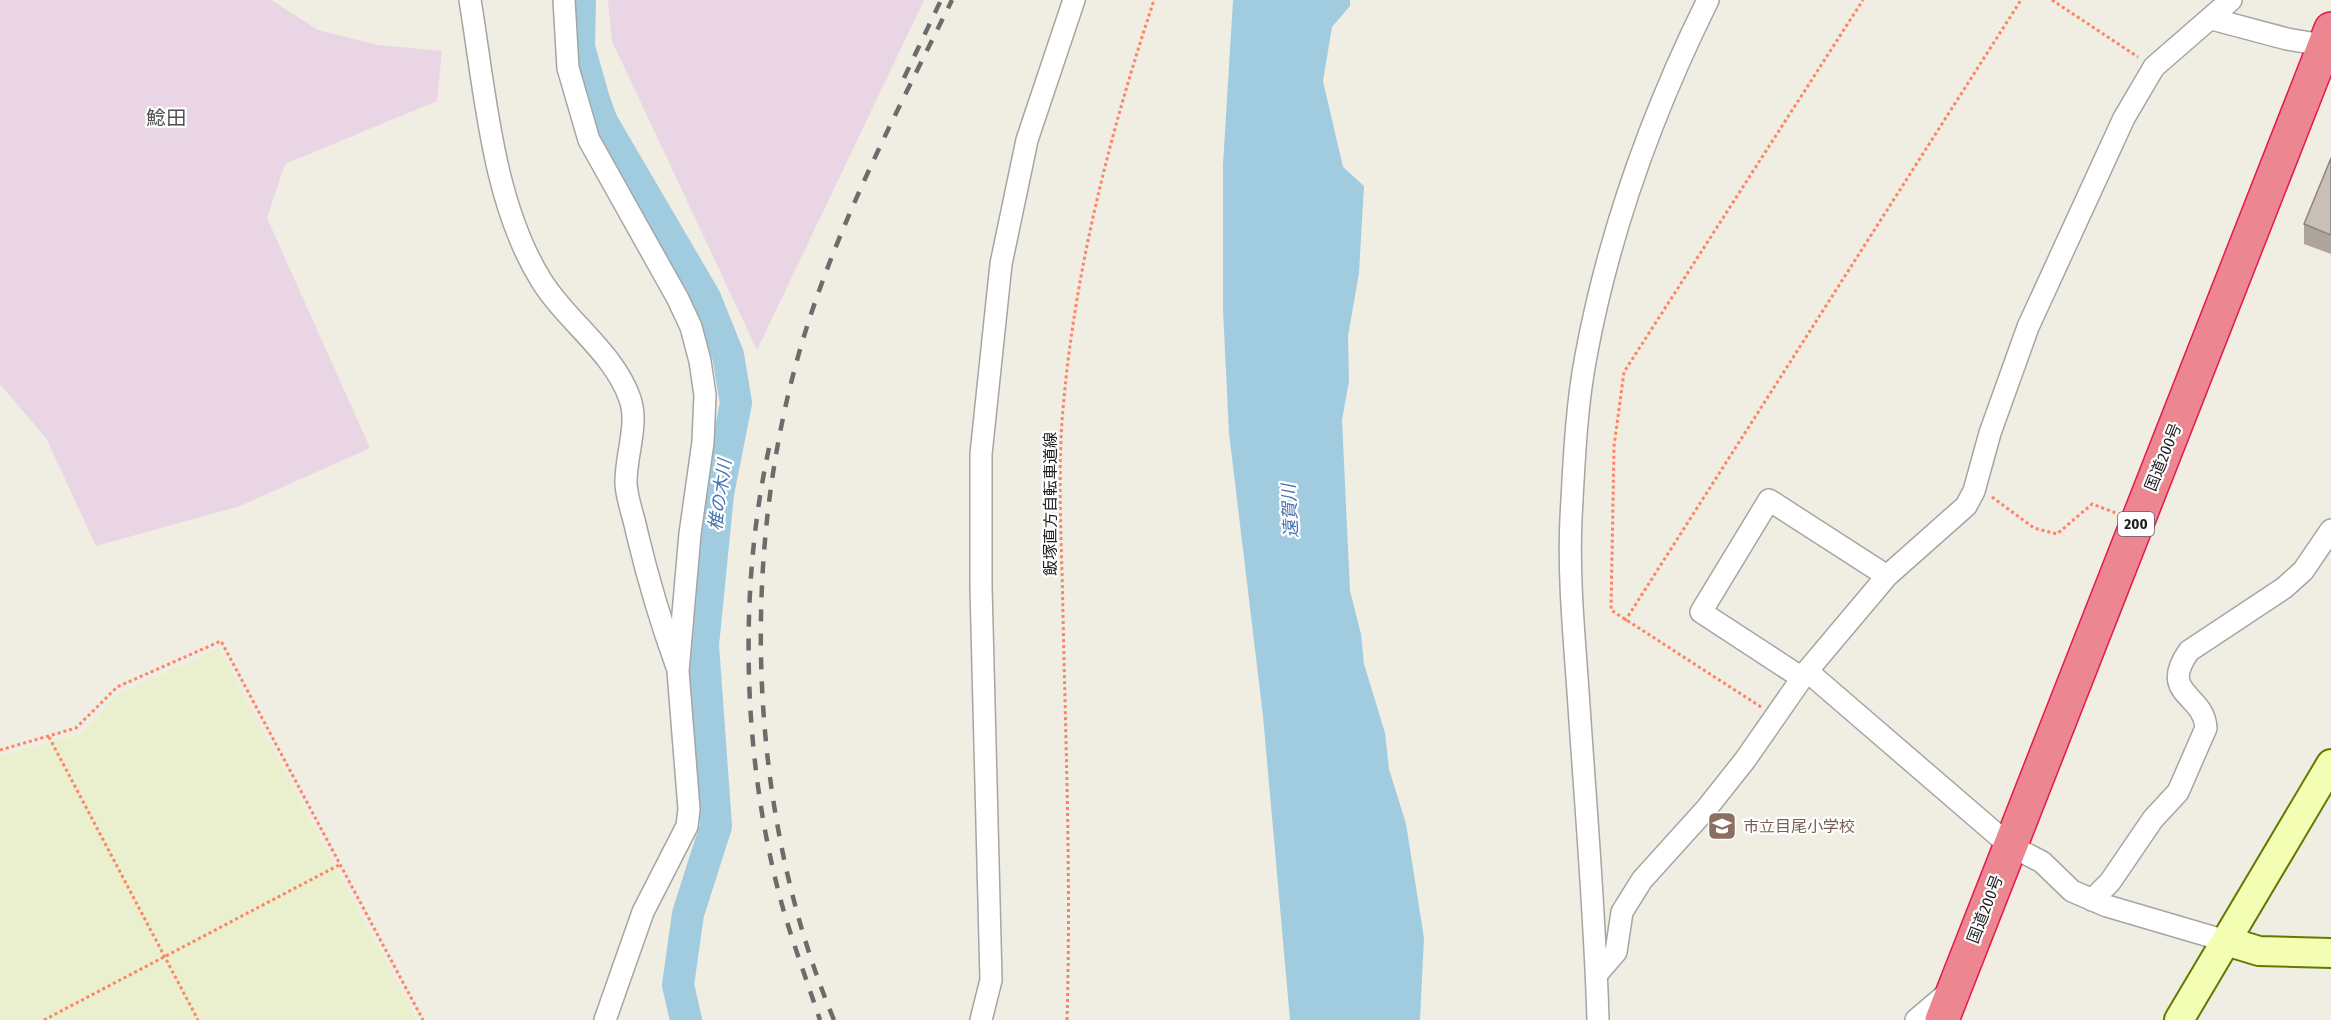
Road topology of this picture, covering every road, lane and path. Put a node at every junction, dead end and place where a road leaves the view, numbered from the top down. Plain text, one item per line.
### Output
1 (470, 0) edge
2 (564, 0) edge
3 (1074, 0) edge
4 (1154, 0) edge
5 (1708, 0) edge
6 (1863, 0) edge
7 (2021, 0) edge
8 (2052, 0) edge
9 (2231, 0) edge
10 (2212, 19) junction
11 (2329, 34) edge
12 (2154, 67) junction
13 (1974, 491) junction
14 (2137, 521) junction
15 (2331, 530) edge
16 (1887, 576) junction
17 (1625, 621) junction
18 (678, 671) junction
19 (1805, 675) junction
20 (1775, 716) junction
21 (49, 737) junction
22 (0, 750) edge
23 (2331, 764) edge
24 (2009, 845) junction
25 (339, 866) junction
26 (2092, 900) junction
27 (2226, 941) junction
28 (2331, 953) edge
29 (164, 957) junction
30 (1597, 974) junction
31 (1956, 986) junction
32 (44, 1020) edge
33 (198, 1020) edge
34 (423, 1020) edge
35 (605, 1020) edge
36 (981, 1020) edge
37 (1067, 1020) edge
38 (1598, 1020) edge
39 (1916, 1020) edge
40 (1942, 1020) edge
41 (2179, 1020) edge

1 - 18 street
2 - 18 street
3 - 36 street
4 - 37 path, 飯塚直方自転車道線
5 - 30 street
6 - 17 path
7 - 17 path
8 - 12 path
9 - 10 street
10 - 11 street
10 - 12 street
11 - 14 highway, 国道200号 / 200
12 - 13 street
13 - 14 path
13 - 16 street
14 - 24 highway, 国道200号 / 200
15 - 26 street
16 - 19 street
16 - 19 street
17 - 20 path
18 - 35 street
19 - 20 street
19 - 24 street
20 - 30 street
21 - 22 path
21 - 25 path
21 - 29 path
23 - 27 street
24 - 26 street
24 - 31 highway, 国道200号 / 200
25 - 29 path
25 - 34 path
26 - 27 street
27 - 28 street
27 - 41 street
29 - 32 path
29 - 33 path
30 - 38 street
31 - 39 street
31 - 40 highway, 国道200号 / 200

